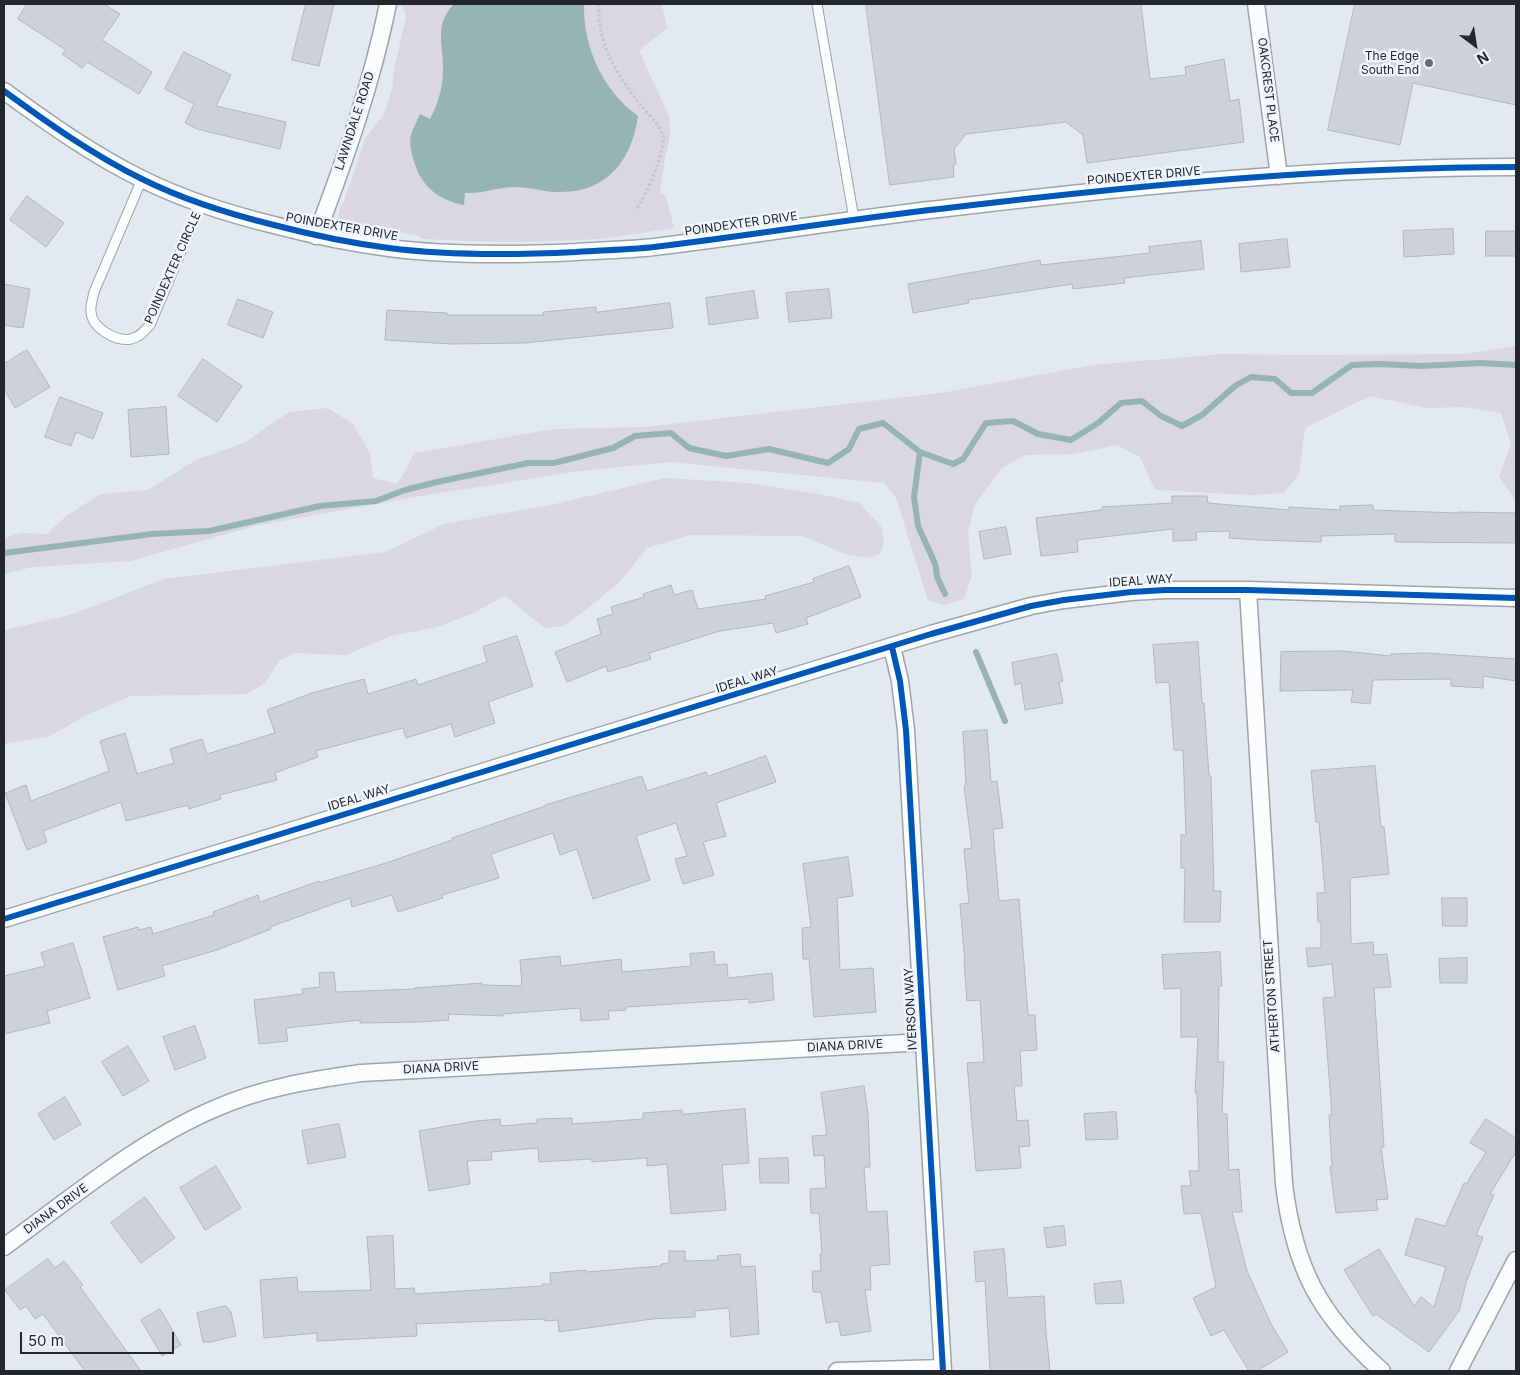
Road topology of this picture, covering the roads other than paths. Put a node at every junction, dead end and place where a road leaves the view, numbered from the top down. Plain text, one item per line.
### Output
1 (388, 4) edge
2 (817, 4) edge
3 (1256, 4) edge
4 (4, 91) edge
5 (1516, 167) edge
6 (1279, 176) junction
7 (142, 179) junction
8 (202, 204) junction
9 (854, 219) junction
10 (316, 236) junction
11 (1248, 590) junction
12 (1516, 598) edge
13 (892, 647) junction
14 (4, 919) edge
15 (924, 1042) junction
16 (4, 1247) edge
17 (1516, 1260) edge
18 (943, 1370) edge
19 (837, 1371) edge
20 (1382, 1371) edge
21 (1458, 1371) edge

1 - 10 street, LAWNDALE ROAD
2 - 9 lane
3 - 6 street, OAKCREST PLACE
4 - 7 street, POINDEXTER DRIVE
5 - 6 street, POINDEXTER DRIVE
6 - 9 street, POINDEXTER DRIVE
7 - 8 street, POINDEXTER DRIVE
7 - 8 lane, POINDEXTER CIRCLE
8 - 10 street, POINDEXTER DRIVE
9 - 10 street, POINDEXTER DRIVE
11 - 12 street, IDEAL WAY
11 - 13 street, IDEAL WAY
11 - 20 street, ATHERTON STREET
13 - 14 street, IDEAL WAY
13 - 15 street, IVERSON WAY
15 - 16 street, DIANA DRIVE
15 - 18 street, IVERSON WAY
17 - 21 street
18 - 19 street

